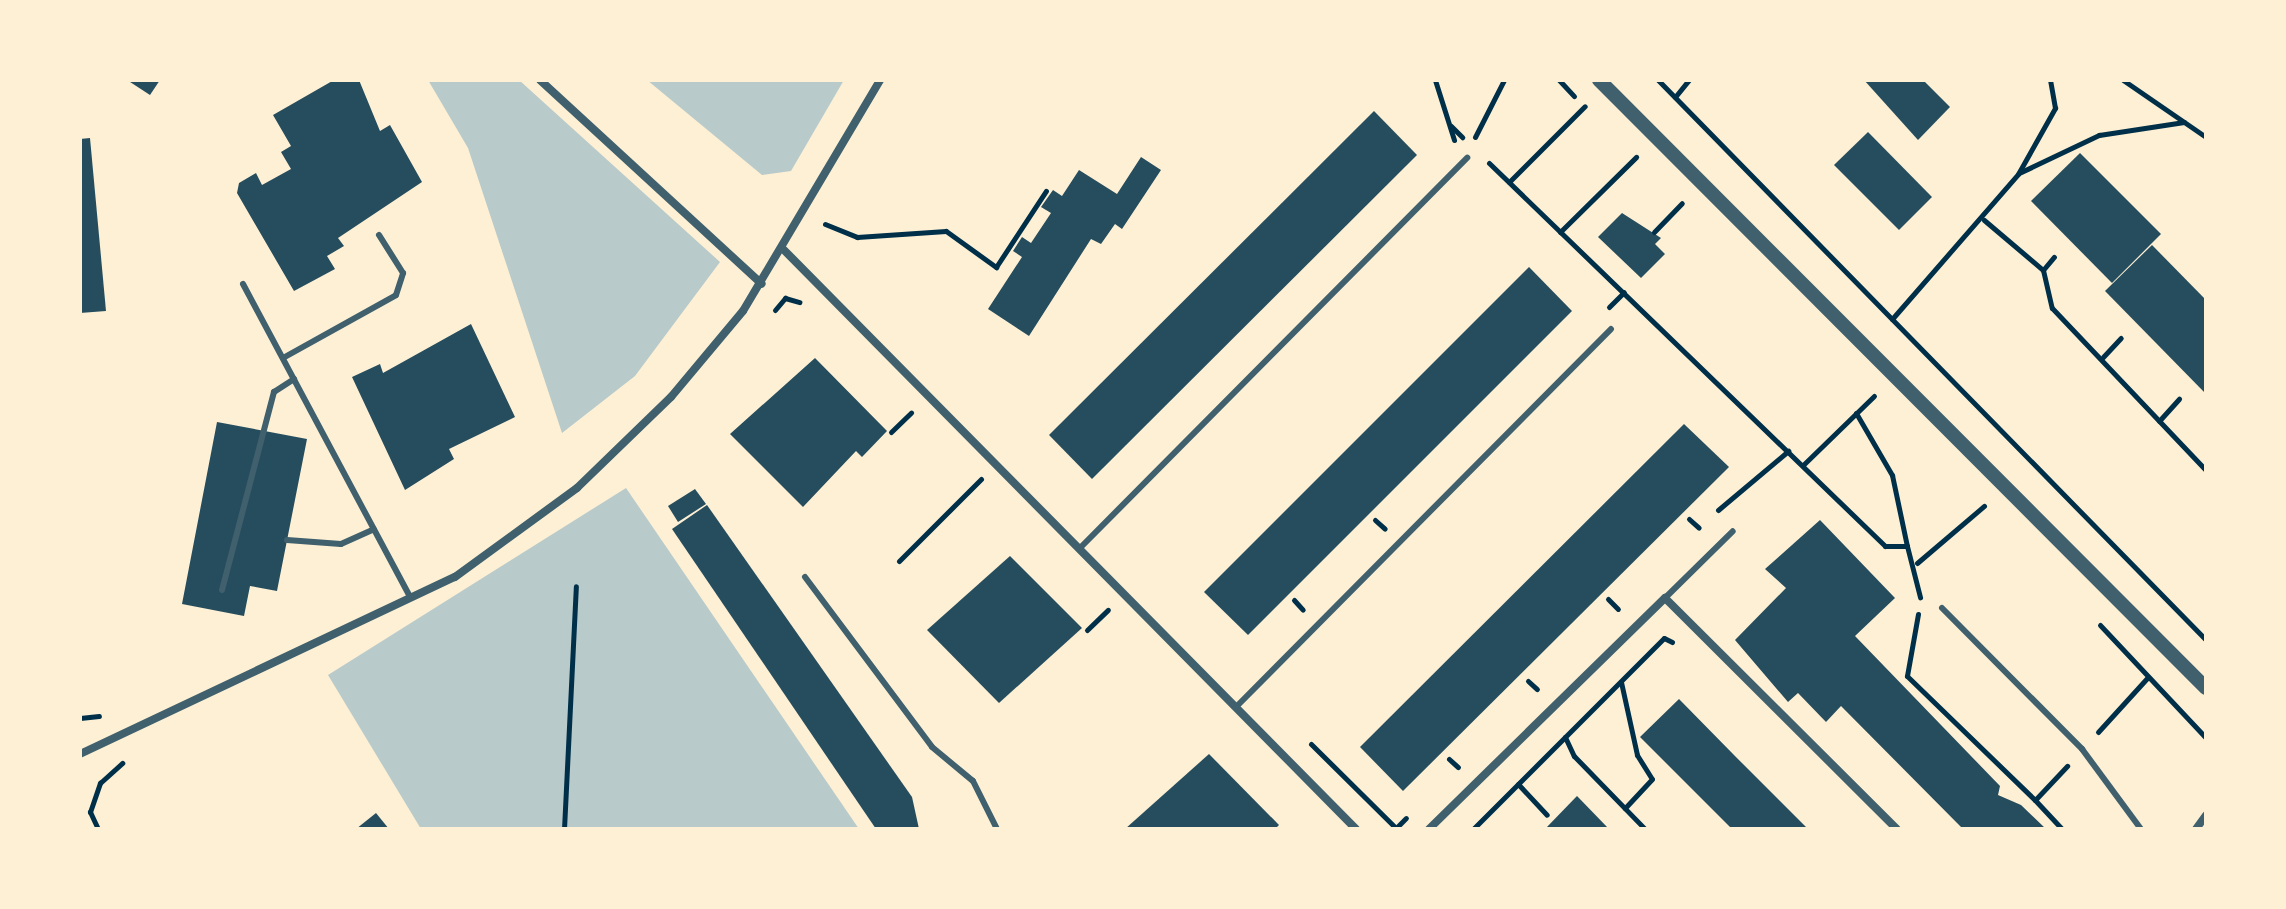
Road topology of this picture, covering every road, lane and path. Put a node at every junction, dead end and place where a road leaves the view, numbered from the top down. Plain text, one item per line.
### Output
1 (540, 80) edge
2 (880, 80) edge
3 (1435, 80) edge
4 (1504, 80) edge
5 (1599, 80) edge
6 (1658, 80) edge
7 (1689, 80) edge
8 (2050, 80) edge
9 (2123, 80) edge
10 (1675, 97) junction
11 (1585, 106) dead end
12 (2184, 122) junction
13 (1451, 126) junction
14 (2206, 137) edge
15 (1444, 152) dead end
16 (1480, 155) dead end
17 (1636, 157) dead end
18 (1467, 158) dead end
19 (2018, 174) junction
20 (1509, 182) junction
21 (1046, 191) dead end
22 (1682, 203) dead end
23 (1984, 220) junction
24 (825, 224) dead end
25 (1560, 232) junction
26 (1654, 232) dead end
27 (379, 235) dead end
28 (784, 250) junction
29 (2054, 257) dead end
30 (2043, 270) junction
31 (243, 284) dead end
32 (762, 284) junction
33 (814, 306) dead end
34 (769, 317) dead end
35 (1892, 319) junction
36 (1611, 329) dead end
37 (2121, 338) dead end
38 (2103, 357) junction
39 (283, 358) junction
40 (294, 379) junction
41 (1874, 396) dead end
42 (905, 399) dead end
43 (2179, 399) dead end
44 (915, 410) junction
45 (1856, 413) junction
46 (924, 419) dead end
47 (2159, 421) junction
48 (891, 432) dead end
49 (1788, 451) junction
50 (1803, 465) junction
51 (972, 469) dead end
52 (2206, 470) edge
53 (982, 479) junction
54 (992, 490) dead end
55 (1984, 506) dead end
56 (1712, 516) dead end
57 (1689, 519) dead end
58 (1705, 522) dead end
59 (1699, 528) junction
60 (374, 529) junction
61 (1733, 531) dead end
62 (1690, 537) dead end
63 (287, 540) dead end
64 (1082, 546) junction
65 (1907, 546) junction
66 (899, 561) dead end
67 (1917, 563) junction
68 (805, 577) dead end
69 (576, 586) dead end
70 (222, 590) dead end
71 (411, 598) junction
72 (1098, 598) dead end
73 (1665, 598) junction
74 (1608, 599) dead end
75 (1627, 599) dead end
76 (1294, 600) dead end
77 (1942, 608) dead end
78 (1108, 609) junction
79 (1618, 609) junction
80 (1304, 611) dead end
81 (1608, 619) dead end
82 (1119, 620) dead end
83 (1087, 630) dead end
84 (2206, 640) edge
85 (1679, 646) dead end
86 (2148, 677) dead end
87 (1547, 679) dead end
88 (1528, 681) dead end
89 (1621, 681) junction
90 (2206, 688) edge
91 (1537, 689) junction
92 (2133, 694) dead end
93 (1525, 700) dead end
94 (1237, 706) junction
95 (1298, 732) dead end
96 (1565, 737) junction
97 (80, 754) edge
98 (1469, 755) dead end
99 (1449, 759) dead end
100 (121, 764) dead end
101 (1458, 767) junction
102 (1448, 777) dead end
103 (1518, 784) junction
104 (2035, 800) dead end
105 (1417, 808) dead end
106 (1625, 808) junction
107 (1547, 815) dead end
108 (2206, 815) edge
109 (98, 829) edge
110 (564, 829) edge
111 (997, 829) edge
112 (1356, 829) edge
113 (1429, 829) edge
114 (1473, 829) edge
115 (1645, 829) edge
116 (1897, 829) edge
117 (2141, 829) edge
118 (2196, 829) edge

1 - 32 street
2 - 28 street
3 - 13 path
4 - 13 path
5 - 90 street
6 - 10 path
7 - 10 path
8 - 19 path
9 - 12 path
10 - 35 path
11 - 20 path
12 - 14 path
12 - 19 path
13 - 15 path
16 - 20 path
17 - 25 path
18 - 64 lane
19 - 23 path
20 - 25 path
21 - 24 path
22 - 26 path
23 - 30 path
23 - 35 path
25 - 49 path
27 - 39 lane
28 - 32 street
28 - 64 street
29 - 30 path
30 - 38 path
31 - 39 lane
32 - 71 street
33 - 34 path
35 - 84 path
36 - 94 lane
37 - 38 path
38 - 47 path
39 - 40 lane
40 - 60 lane
40 - 70 lane
41 - 45 path
42 - 44 path
43 - 47 path
44 - 46 path
44 - 48 path
45 - 50 path
45 - 65 path
47 - 52 path
49 - 50 path
49 - 56 path
50 - 65 path
51 - 53 path
53 - 54 path
53 - 66 path
55 - 67 path
57 - 59 path
58 - 59 path
59 - 62 path
60 - 63 lane
60 - 71 lane
61 - 73 lane
64 - 94 street
65 - 67 path
67 - 104 path
68 - 111 lane
69 - 110 path
71 - 97 street
72 - 78 path
73 - 113 street
73 - 116 street
74 - 79 path
75 - 79 path
76 - 80 path
77 - 117 lane
78 - 82 path
78 - 83 path
79 - 81 path
85 - 89 path
86 - 92 path
87 - 91 path
88 - 91 path
89 - 96 path
89 - 106 path
91 - 93 path
94 - 112 street
95 - 105 path
96 - 103 path
96 - 106 path
98 - 101 path
99 - 101 path
100 - 109 path
101 - 102 path
103 - 107 path
103 - 114 path
106 - 115 path
108 - 118 street

